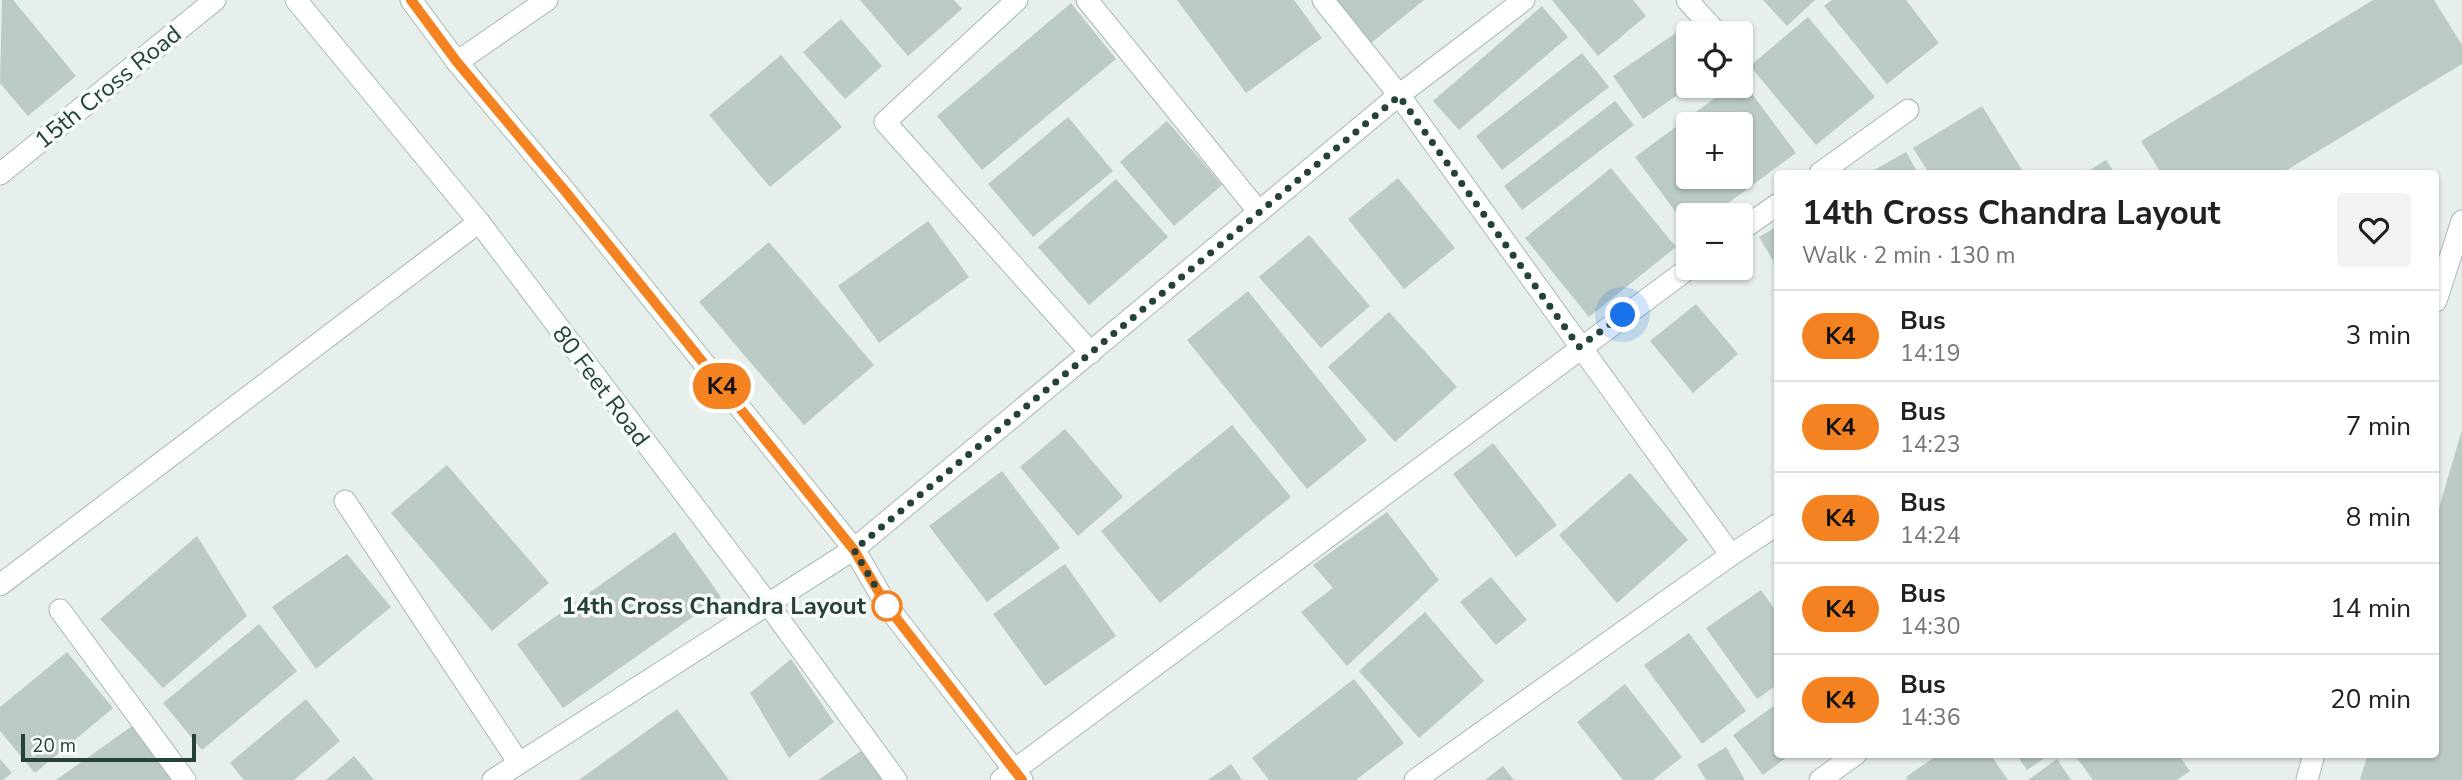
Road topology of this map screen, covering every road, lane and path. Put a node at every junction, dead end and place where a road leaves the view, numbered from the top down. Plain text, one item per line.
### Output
1 (215, 0) edge
2 (296, 0) edge
3 (411, 0) edge
4 (547, 0) edge
5 (1017, 0) edge
6 (1087, 0) edge
7 (1324, 0) edge
8 (1524, 0) edge
9 (1687, 0) edge
10 (1706, 21) edge
11 (457, 62) junction
12 (1399, 96) junction
13 (1908, 110) dead end
14 (1824, 170) edge
15 (0, 174) edge
16 (1774, 207) edge
17 (1259, 212) junction
18 (2462, 221) edge
19 (478, 222) junction
20 (1753, 222) edge
21 (1676, 277) edge
22 (2439, 292) edge
23 (1579, 347) junction
24 (1091, 353) junction
25 (345, 501) dead end
26 (1774, 527) edge
27 (854, 550) junction
28 (1731, 555) junction
29 (0, 585) edge
30 (768, 604) junction
31 (60, 610) dead end
32 (1850, 758) edge
33 (2313, 758) edge
34 (519, 763) junction
35 (1013, 776) edge
36 (185, 780) edge
37 (493, 780) edge
38 (896, 780) edge
39 (1415, 780) edge
40 (1820, 780) edge
41 (2307, 780) edge

1 - 15 street, 15th Cross Road
2 - 19 street, 80 Feet Road
3 - 11 street
4 - 11 street
5 - 24 street
6 - 17 street
7 - 12 street
8 - 12 street
9 - 10 street
11 - 27 street
12 - 17 street
12 - 23 street
13 - 14 street
16 - 20 street
17 - 24 street
18 - 22 street
19 - 29 street
19 - 30 street, 80 Feet Road
21 - 23 street
23 - 28 street
23 - 35 street
24 - 27 street
25 - 34 street
26 - 28 street
27 - 30 street
27 - 35 street
28 - 39 street
30 - 34 street
30 - 38 street, 80 Feet Road
31 - 36 street
32 - 40 street
33 - 41 street
34 - 37 street

